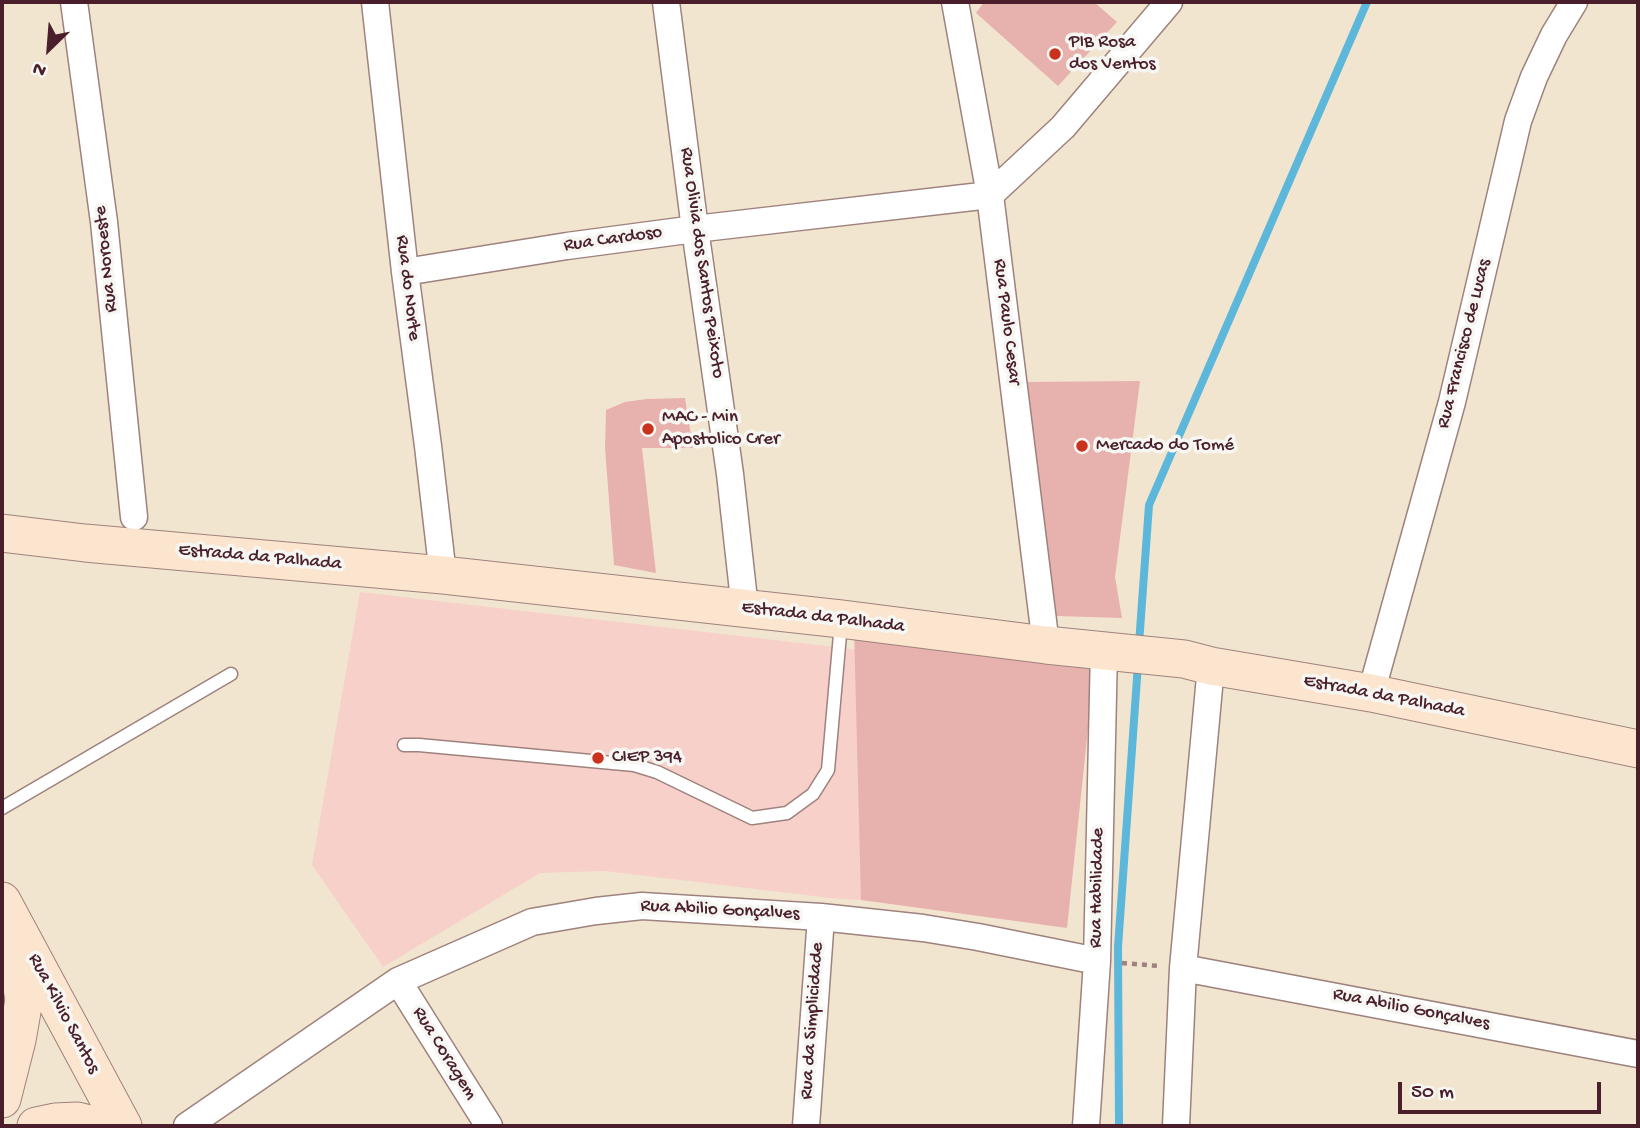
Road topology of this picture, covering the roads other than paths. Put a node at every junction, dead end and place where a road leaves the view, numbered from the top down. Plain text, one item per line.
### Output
1 (74, 2) edge
2 (374, 2) edge
3 (666, 2) edge
4 (955, 2) edge
5 (1169, 2) edge
6 (1574, 2) edge
7 (990, 195) junction
8 (695, 229) junction
9 (405, 272) junction
10 (134, 517) dead end
11 (2, 533) edge
12 (443, 575) junction
13 (746, 608) junction
14 (841, 619) junction
15 (1046, 645) junction
16 (1108, 650) junction
17 (1197, 662) junction
18 (231, 674) dead end
19 (1371, 693) junction
20 (404, 745) dead end
21 (1638, 749) edge
22 (2, 808) edge
23 (7, 910) edge
24 (821, 916) junction
25 (1097, 961) junction
26 (1183, 968) junction
27 (398, 981) junction
28 (1638, 1054) edge
29 (2, 1099) edge
30 (36, 1126) edge
31 (97, 1126) edge
32 (123, 1126) edge
33 (187, 1126) edge
34 (489, 1126) edge
35 (806, 1126) edge
36 (1086, 1126) edge
37 (1175, 1126) edge

1 - 10 street, Rua Noroeste
2 - 9 street, Rua do Norte
3 - 8 street, Rua Olivia dos Santos Peixoto
4 - 7 street, Rua Paulo Cesar
5 - 7 street
6 - 19 street, Rua Francisco de Lucas
7 - 8 street, Rua Cardoso
7 - 15 street, Rua Paulo Cesar
8 - 9 street, Rua Cardoso
8 - 13 street, Rua Olivia dos Santos Peixoto
9 - 12 street, Rua do Norte
11 - 12 main road, Estrada da Palhada
12 - 13 main road, Estrada da Palhada
13 - 14 main road, Estrada da Palhada
14 - 15 main road, Estrada da Palhada
14 - 20 lane
15 - 16 main road, Estrada da Palhada
16 - 17 main road, Estrada da Palhada
16 - 25 street, Rua Habilidade
17 - 19 main road, Estrada da Palhada
17 - 26 street
18 - 22 lane
19 - 21 main road, Estrada da Palhada
23 - 29 main road
23 - 32 main road, Rua Kilvio Santos
24 - 25 street, Rua Abilio Gonçalves
24 - 27 street, Rua Abilio Gonçalves
24 - 35 street, Rua da Simplicidade
25 - 36 street, Rua Habilidade
26 - 28 street, Rua Abilio Gonçalves
26 - 37 street
27 - 33 street, Rua Abilio Gonçalves
27 - 34 street, Rua Coragem
30 - 31 main road

